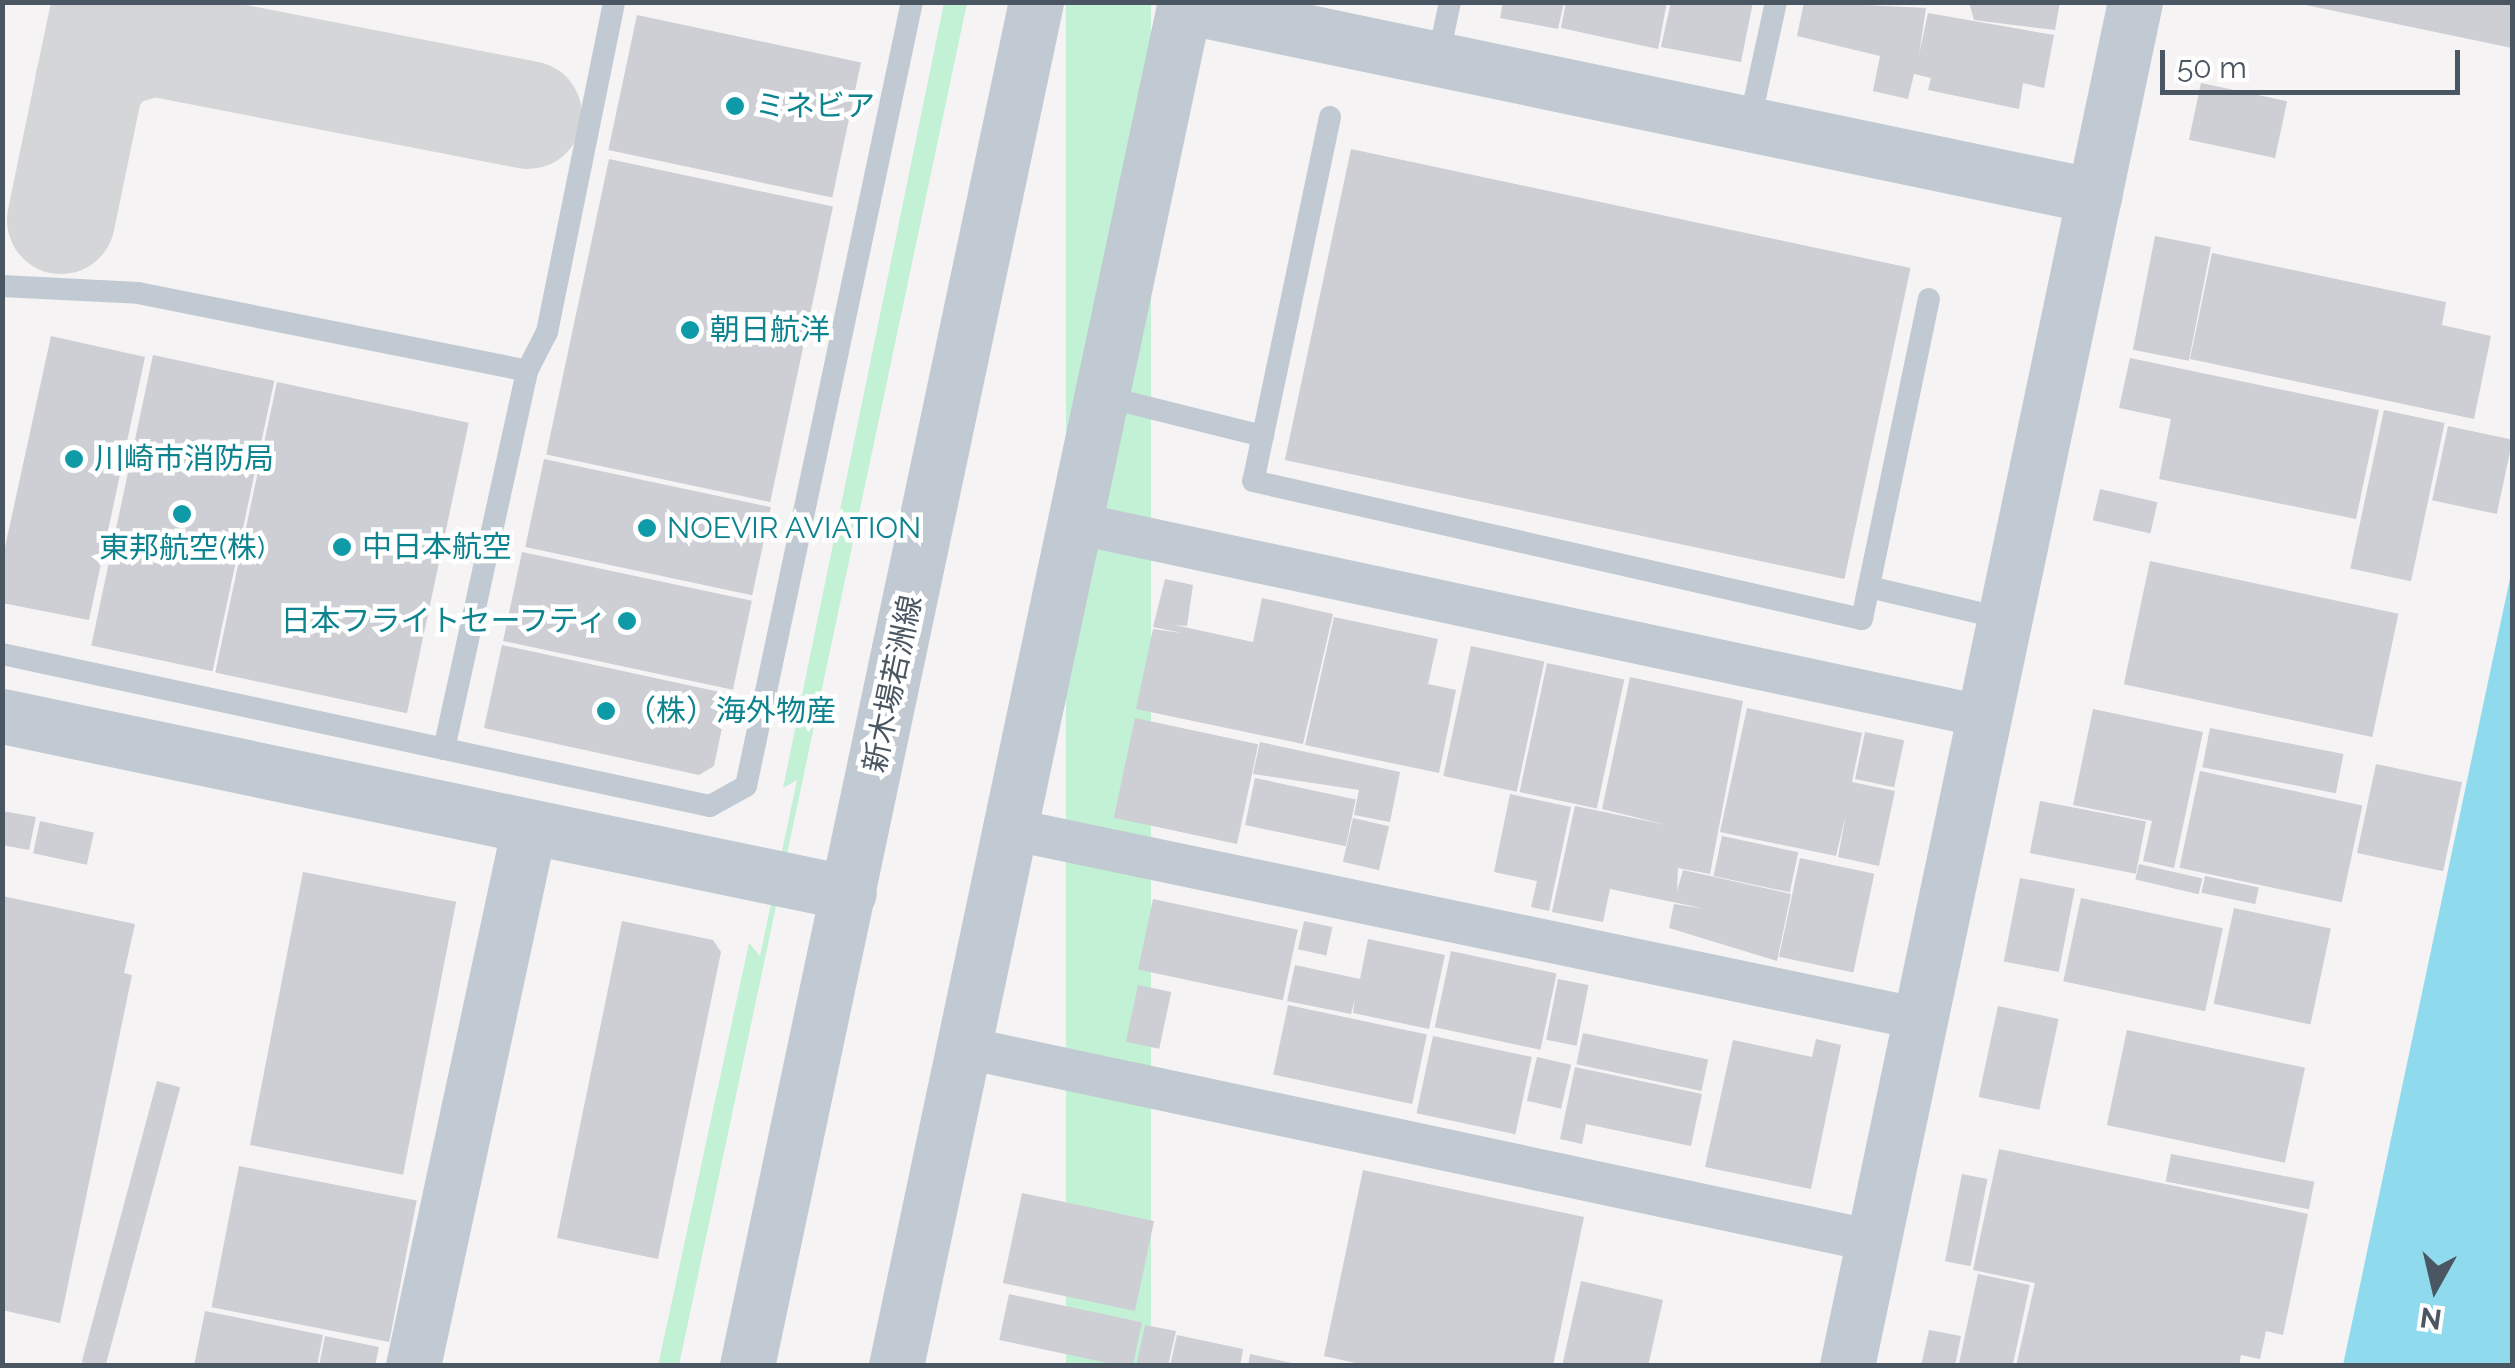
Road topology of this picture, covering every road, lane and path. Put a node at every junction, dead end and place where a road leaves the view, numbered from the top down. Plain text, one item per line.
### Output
1 (614, 2) edge
2 (912, 2) edge
3 (1036, 2) edge
4 (1776, 2) edge
5 (2135, 2) edge
6 (1185, 4) edge
7 (1445, 28) edge
8 (1330, 117) dead end
9 (1750, 121) junction
10 (2094, 196) junction
11 (2, 286) edge
12 (1929, 299) dead end
13 (527, 371) junction
14 (1102, 396) junction
15 (1263, 436) junction
16 (1075, 524) junction
17 (1870, 587) junction
18 (2005, 619) junction
19 (2, 654) edge
20 (2, 716) edge
21 (1984, 717) junction
22 (444, 749) junction
23 (529, 827) junction
24 (1010, 829) junction
25 (850, 893) junction
26 (1920, 1020) junction
27 (962, 1047) junction
28 (1874, 1241) junction
29 (413, 1366) edge
30 (747, 1366) edge
31 (896, 1366) edge
32 (1847, 1366) edge

1 - 13 lane
2 - 22 lane
3 - 25 street, 新木場若洲線
4 - 9 lane
5 - 10 street
6 - 7 street
6 - 14 street
7 - 9 street
8 - 15 lane
9 - 10 street
10 - 18 street
11 - 13 lane
12 - 17 lane
13 - 22 lane
14 - 15 lane
14 - 16 street
15 - 17 lane
16 - 21 street
16 - 24 street
17 - 18 lane
18 - 21 street
19 - 22 lane
20 - 23 street
21 - 26 street
23 - 25 street
23 - 29 street
24 - 26 street
24 - 27 street
25 - 30 street, 新木場若洲線
26 - 28 street
27 - 28 street
27 - 31 street
28 - 32 street

